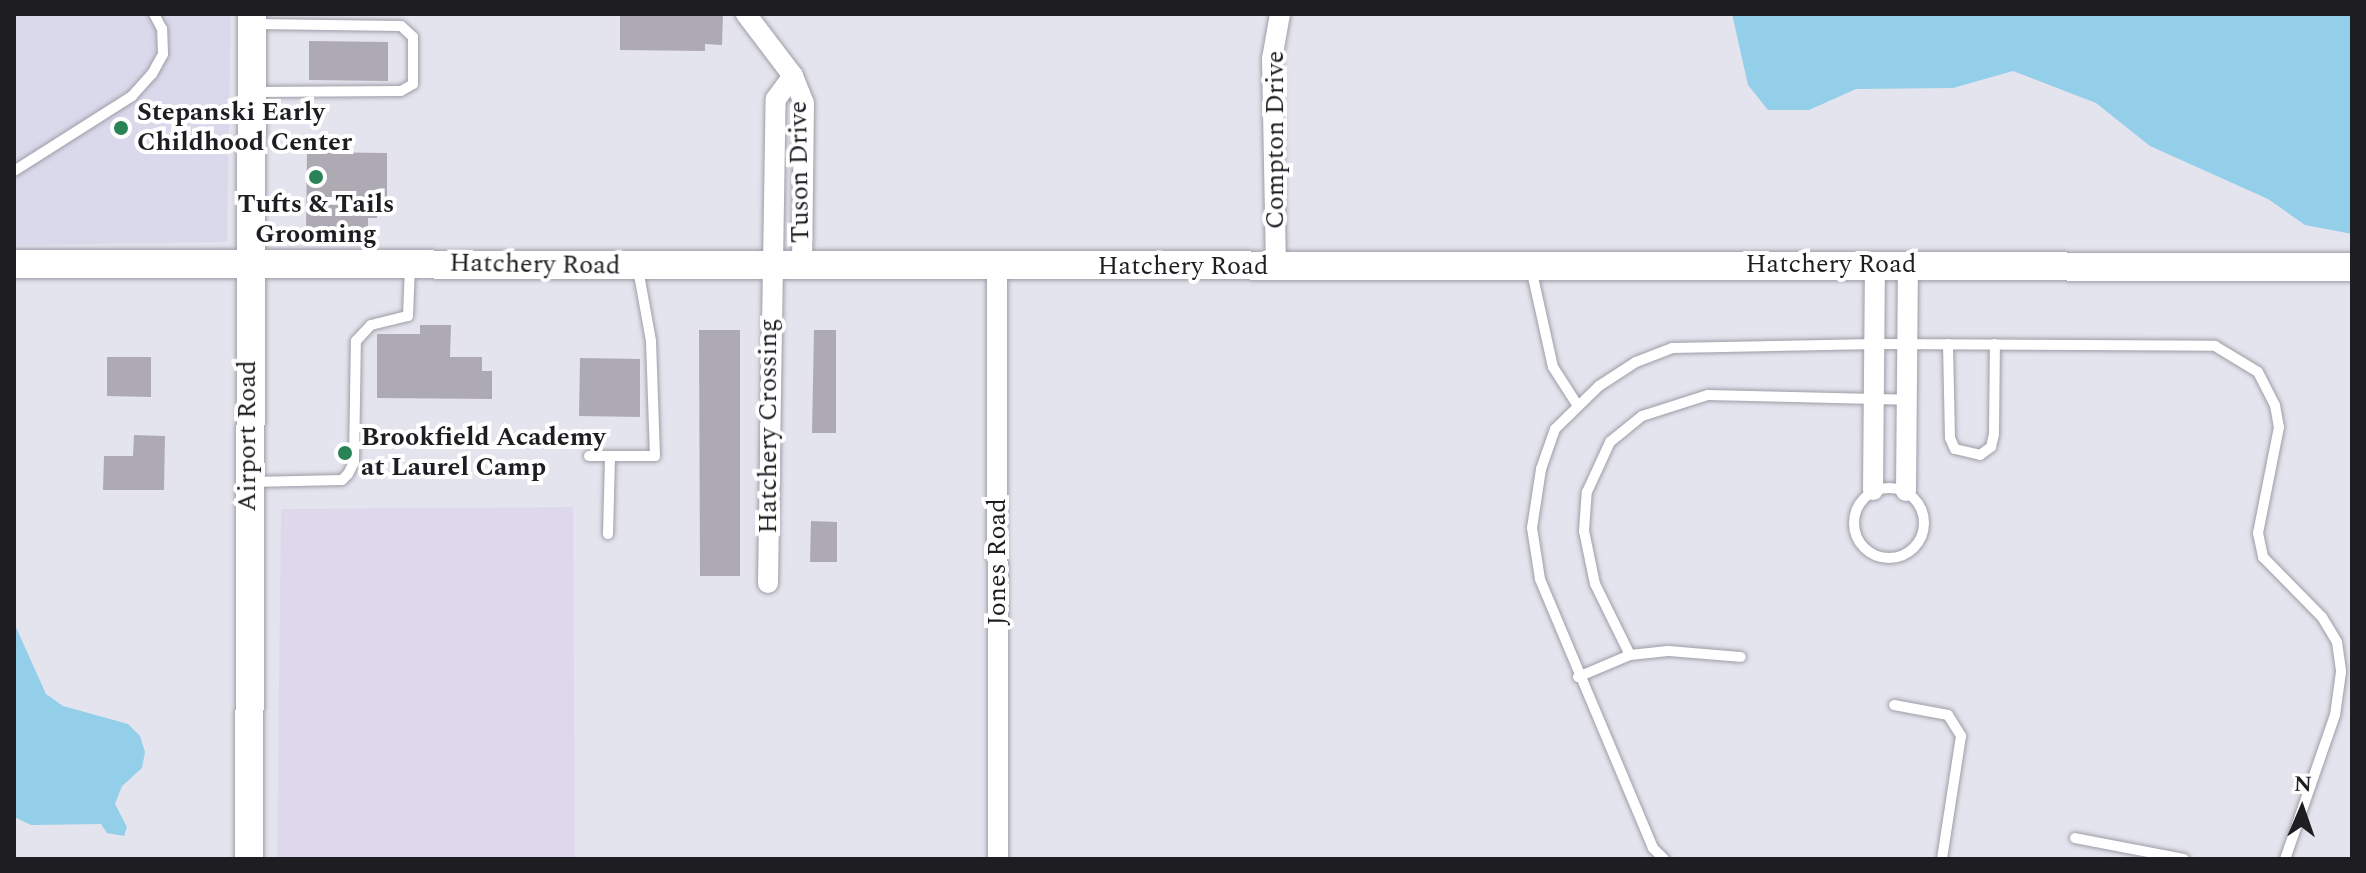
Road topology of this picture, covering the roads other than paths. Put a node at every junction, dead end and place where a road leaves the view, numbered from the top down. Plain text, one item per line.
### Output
1 (154, 14) edge
2 (746, 14) edge
3 (1280, 14) edge
4 (252, 19) edge
5 (793, 76) junction
6 (252, 92) junction
7 (14, 171) edge
8 (14, 264) edge
9 (410, 264) junction
10 (248, 265) junction
11 (997, 265) junction
12 (1875, 265) junction
13 (1908, 265) junction
14 (1530, 266) junction
15 (638, 267) junction
16 (1276, 267) junction
17 (2352, 267) edge
18 (802, 268) junction
19 (770, 269) junction
20 (1876, 344) junction
21 (1909, 344) junction
22 (1948, 344) junction
23 (1995, 344) junction
24 (1875, 399) junction
25 (1907, 400) junction
26 (1578, 406) junction
27 (589, 456) dead end
28 (610, 456) junction
29 (249, 482) junction
30 (1873, 490) junction
31 (1906, 491) junction
32 (608, 534) dead end
33 (768, 583) dead end
34 (1630, 655) junction
35 (1741, 657) dead end
36 (1578, 677) junction
37 (1894, 705) dead end
38 (2075, 838) dead end
39 (1658, 857) edge
40 (249, 859) edge
41 (998, 859) edge
42 (1942, 859) edge
43 (2184, 859) edge
44 (2285, 859) edge

1 - 7 lane
2 - 5 street, Tuson Drive
3 - 16 street, Compton Drive
4 - 6 street, Airport Road
4 - 6 lane
5 - 18 street, Tuson Drive
5 - 19 street, Tuson Drive
6 - 10 street, Airport Road
8 - 10 street, Hatchery Road
9 - 10 street, Hatchery Road
9 - 15 street, Hatchery Road
9 - 29 lane
10 - 29 street, Airport Road
11 - 16 street, Hatchery Road
11 - 18 street, Hatchery Road
11 - 41 street, Jones Road
12 - 13 street, Hatchery Road
12 - 14 street, Hatchery Road
12 - 20 street
13 - 17 street, Hatchery Road
13 - 21 street
14 - 16 street, Hatchery Road
14 - 26 lane
15 - 19 street, Hatchery Road
15 - 28 lane
18 - 19 street, Hatchery Road
19 - 33 street, Hatchery Crossing
20 - 21 lane
20 - 24 street
20 - 26 lane
21 - 22 lane
21 - 25 street
22 - 23 lane
22 - 23 lane
23 - 44 lane
24 - 25 lane
24 - 30 street
24 - 34 lane
25 - 31 street
26 - 36 lane
27 - 28 lane
28 - 32 lane
29 - 40 street, Airport Road
30 - 31 lane
30 - 31 lane
34 - 35 lane
34 - 36 lane
36 - 39 lane
37 - 42 lane
38 - 43 lane

